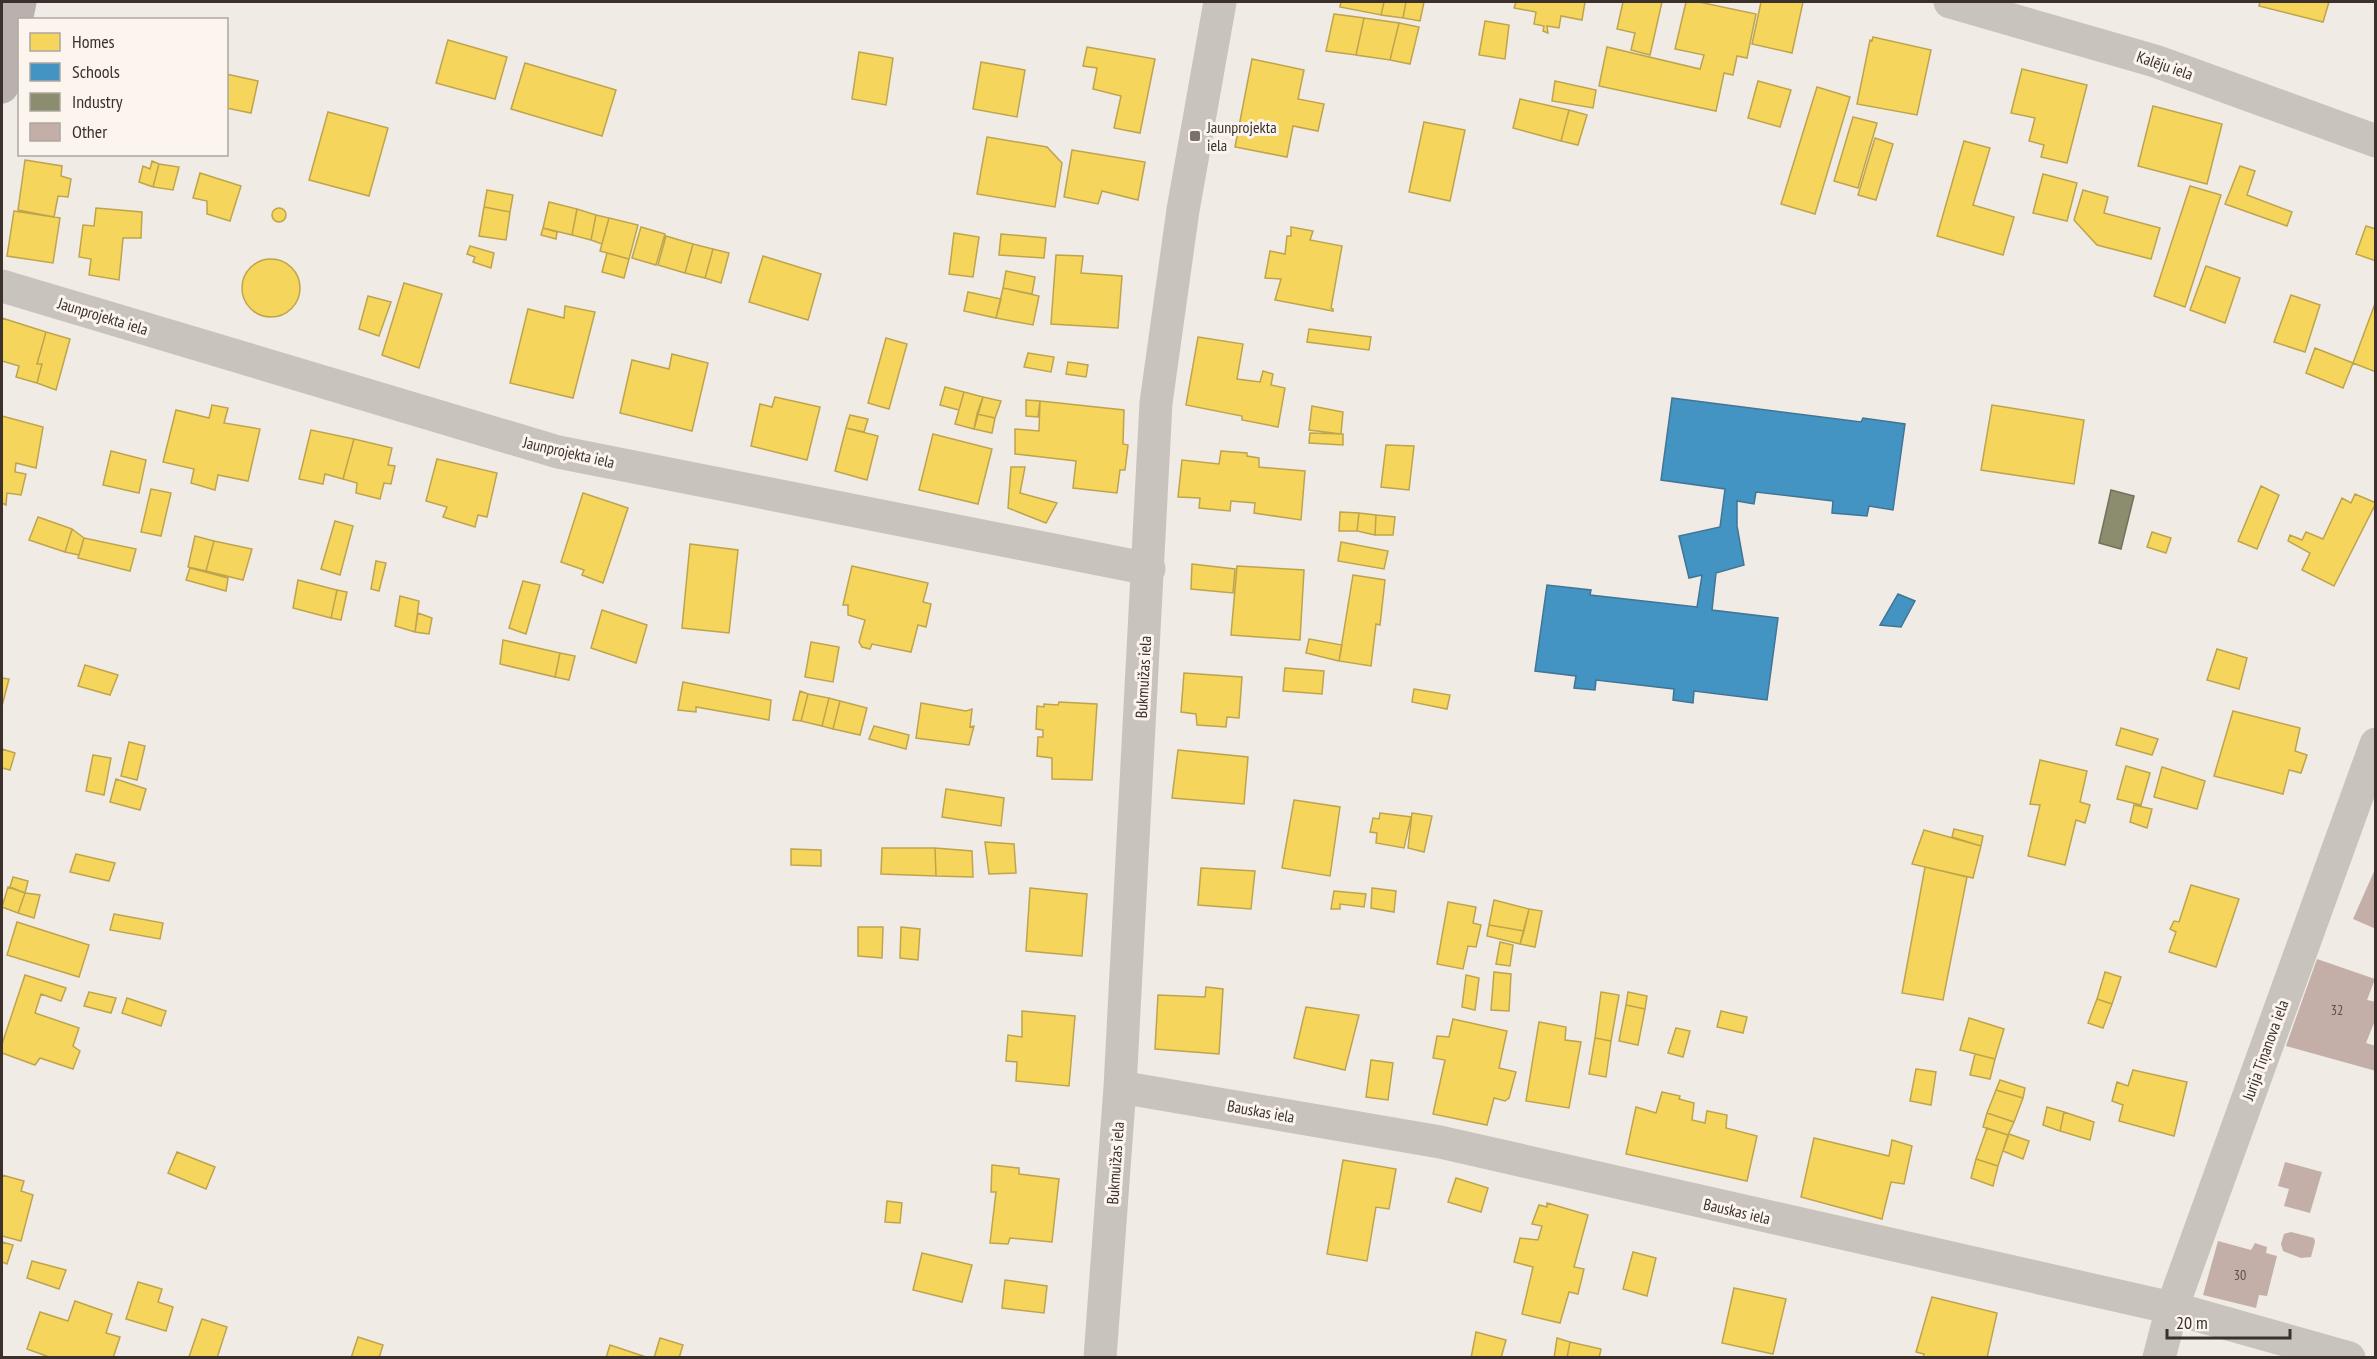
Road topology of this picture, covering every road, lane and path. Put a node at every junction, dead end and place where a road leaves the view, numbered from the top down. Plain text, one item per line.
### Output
1 (20, 2) edge
2 (1220, 2) edge
3 (1950, 2) edge
4 (2, 87) edge
5 (2376, 141) edge
6 (2, 286) edge
7 (1149, 569) junction
8 (2376, 744) edge
9 (1120, 1087) junction
10 (2172, 1308) junction
11 (1100, 1358) edge
12 (2159, 1358) edge
13 (2349, 1358) edge

1 - 4 main road
2 - 7 street, Bukmuižas iela
3 - 5 street, Kalēju iela
6 - 7 street, Jaunprojekta iela
7 - 9 street, Bukmuižas iela
8 - 10 street, Jurija Tiņanova iela
9 - 10 street, Bauskas iela
9 - 11 street, Bukmuižas iela
10 - 12 street, Jurija Tiņanova iela
10 - 13 street, Bauskas iela

